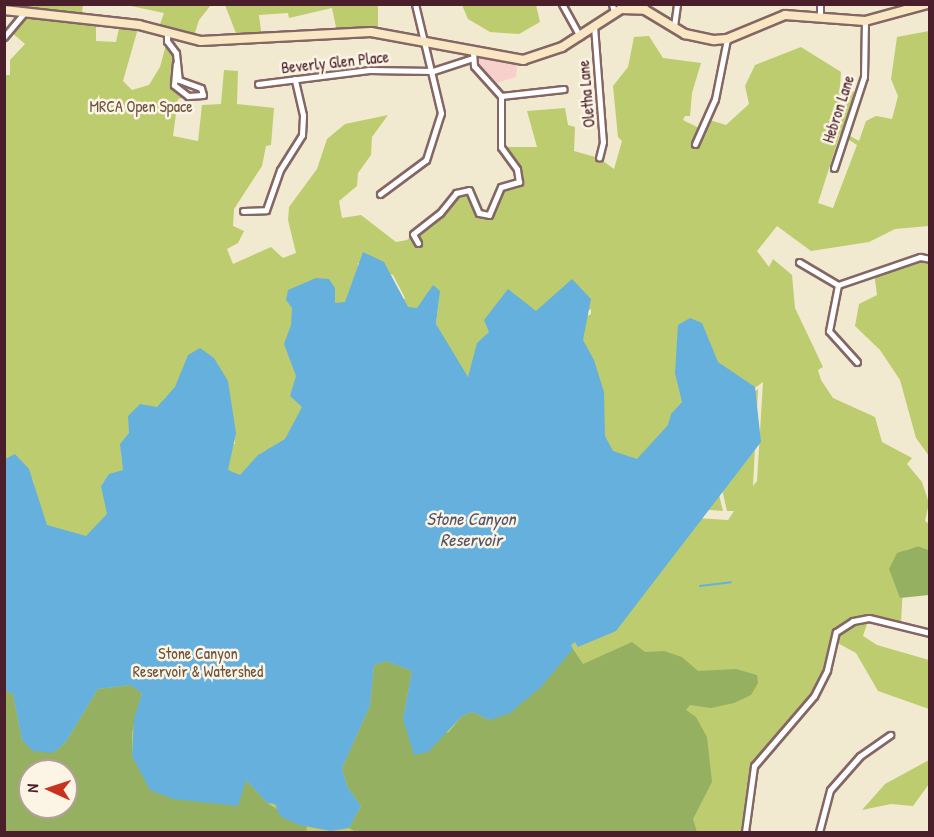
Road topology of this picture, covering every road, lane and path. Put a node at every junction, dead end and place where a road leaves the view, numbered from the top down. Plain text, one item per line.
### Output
1 (415, 4) edge
2 (562, 4) edge
3 (677, 4) edge
4 (820, 4) edge
5 (927, 4) edge
6 (613, 8) edge
7 (4, 10) edge
8 (26, 12) junction
9 (820, 15) junction
10 (865, 21) junction
11 (594, 26) junction
12 (674, 26) junction
13 (167, 33) junction
14 (580, 36) junction
15 (4, 37) edge
16 (728, 39) junction
17 (426, 42) junction
18 (473, 50) junction
19 (471, 59) junction
20 (176, 64) junction
21 (433, 71) junction
22 (295, 79) junction
23 (258, 84) dead end
24 (564, 89) dead end
25 (501, 96) junction
26 (695, 144) dead end
27 (599, 158) dead end
28 (834, 168) dead end
29 (380, 194) dead end
30 (243, 211) dead end
31 (418, 243) dead end
32 (930, 253) edge
33 (920, 257) junction
34 (930, 259) edge
35 (798, 262) dead end
36 (838, 285) junction
37 (857, 362) dead end
38 (930, 633) edge
39 (890, 735) dead end
40 (745, 832) edge
41 (819, 832) edge

1 - 17 street
2 - 14 street, Oletha Lane
3 - 12 street
4 - 9 street
5 - 10 main road
6 - 11 main road
6 - 12 main road
7 - 8 main road
8 - 13 main road
8 - 15 street
9 - 10 main road
9 - 16 main road
10 - 28 street, Hebron Lane
11 - 14 main road
11 - 27 street, Oletha Lane
12 - 16 main road
13 - 17 main road
13 - 20 street
14 - 18 main road
16 - 26 street
17 - 18 main road
17 - 21 street
18 - 19 street
19 - 21 street, Beverly Glen Place
19 - 25 street
20 - 20 street
21 - 22 street, Beverly Glen Place
21 - 29 street
22 - 23 street, Beverly Glen Place
22 - 30 street
24 - 25 street
25 - 31 street
32 - 33 street
33 - 34 street
33 - 36 street
35 - 36 street
36 - 37 street
38 - 40 street
39 - 41 street

